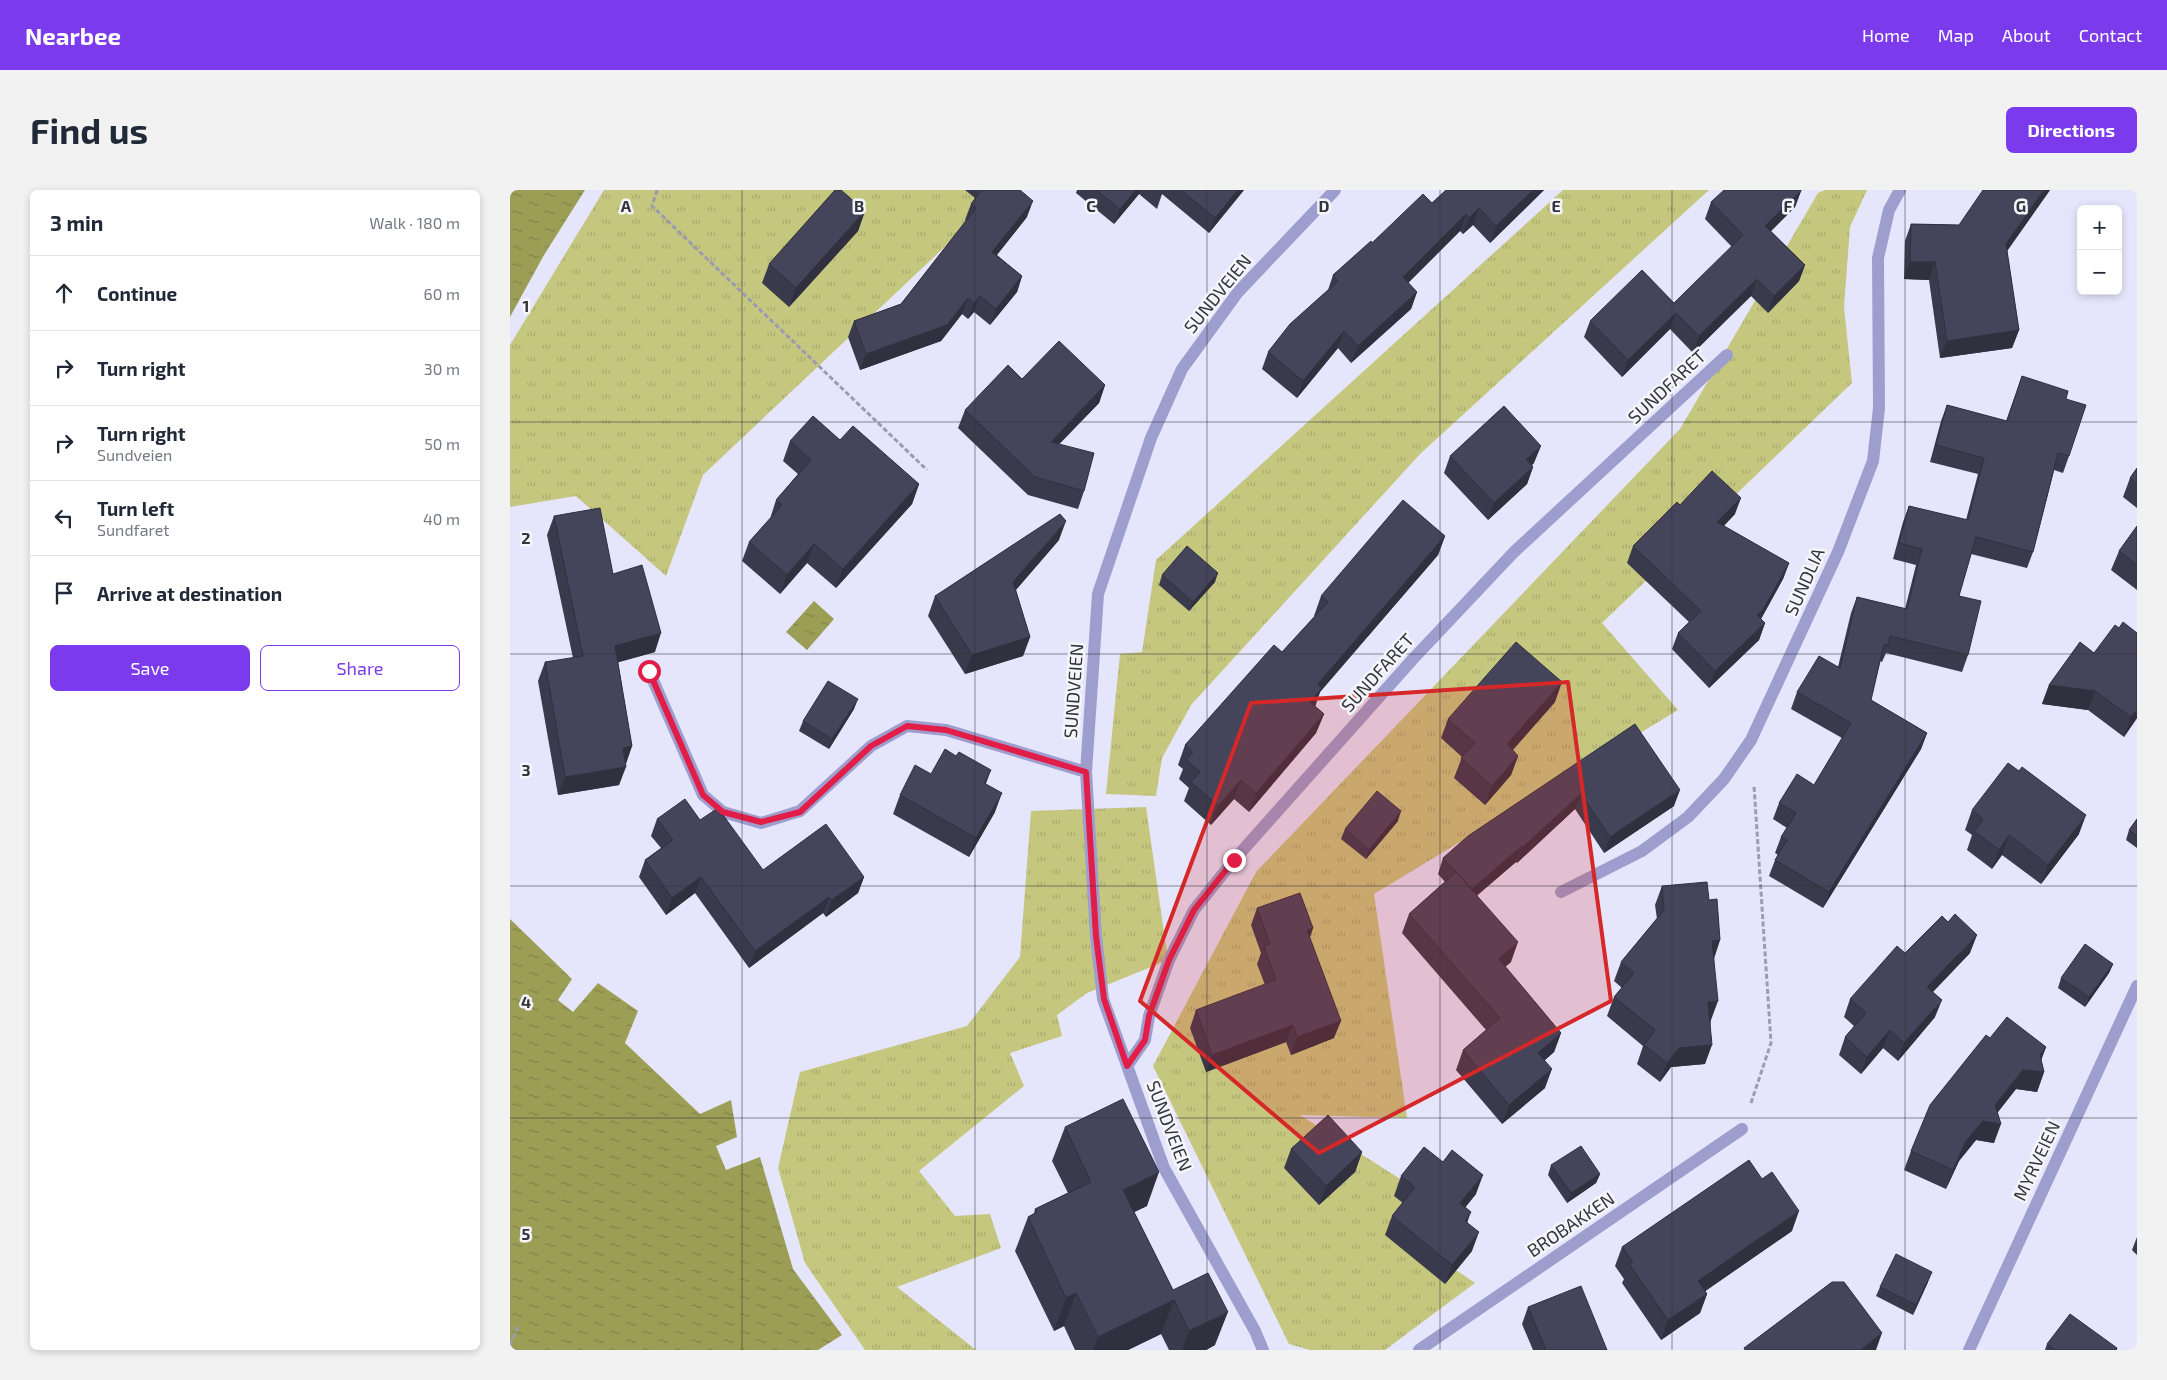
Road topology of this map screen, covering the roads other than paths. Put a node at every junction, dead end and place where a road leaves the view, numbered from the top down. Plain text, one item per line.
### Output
1 (1336, 190) edge
2 (1900, 190) edge
3 (1727, 355) dead end
4 (649, 671) dead end
5 (1086, 772) junction
6 (1561, 892) dead end
7 (2137, 986) edge
8 (1127, 1066) junction
9 (1742, 1129) road end
10 (1263, 1350) edge
11 (1419, 1350) edge
12 (1969, 1350) edge

1 - 5 street, SUNDVEIEN
2 - 6 street, SUNDLIA
3 - 8 street, SUNDFARET
4 - 5 street
5 - 8 street, SUNDVEIEN
7 - 12 street, MYRVEIEN
8 - 10 street, SUNDVEIEN
9 - 11 street, BROBAKKEN

